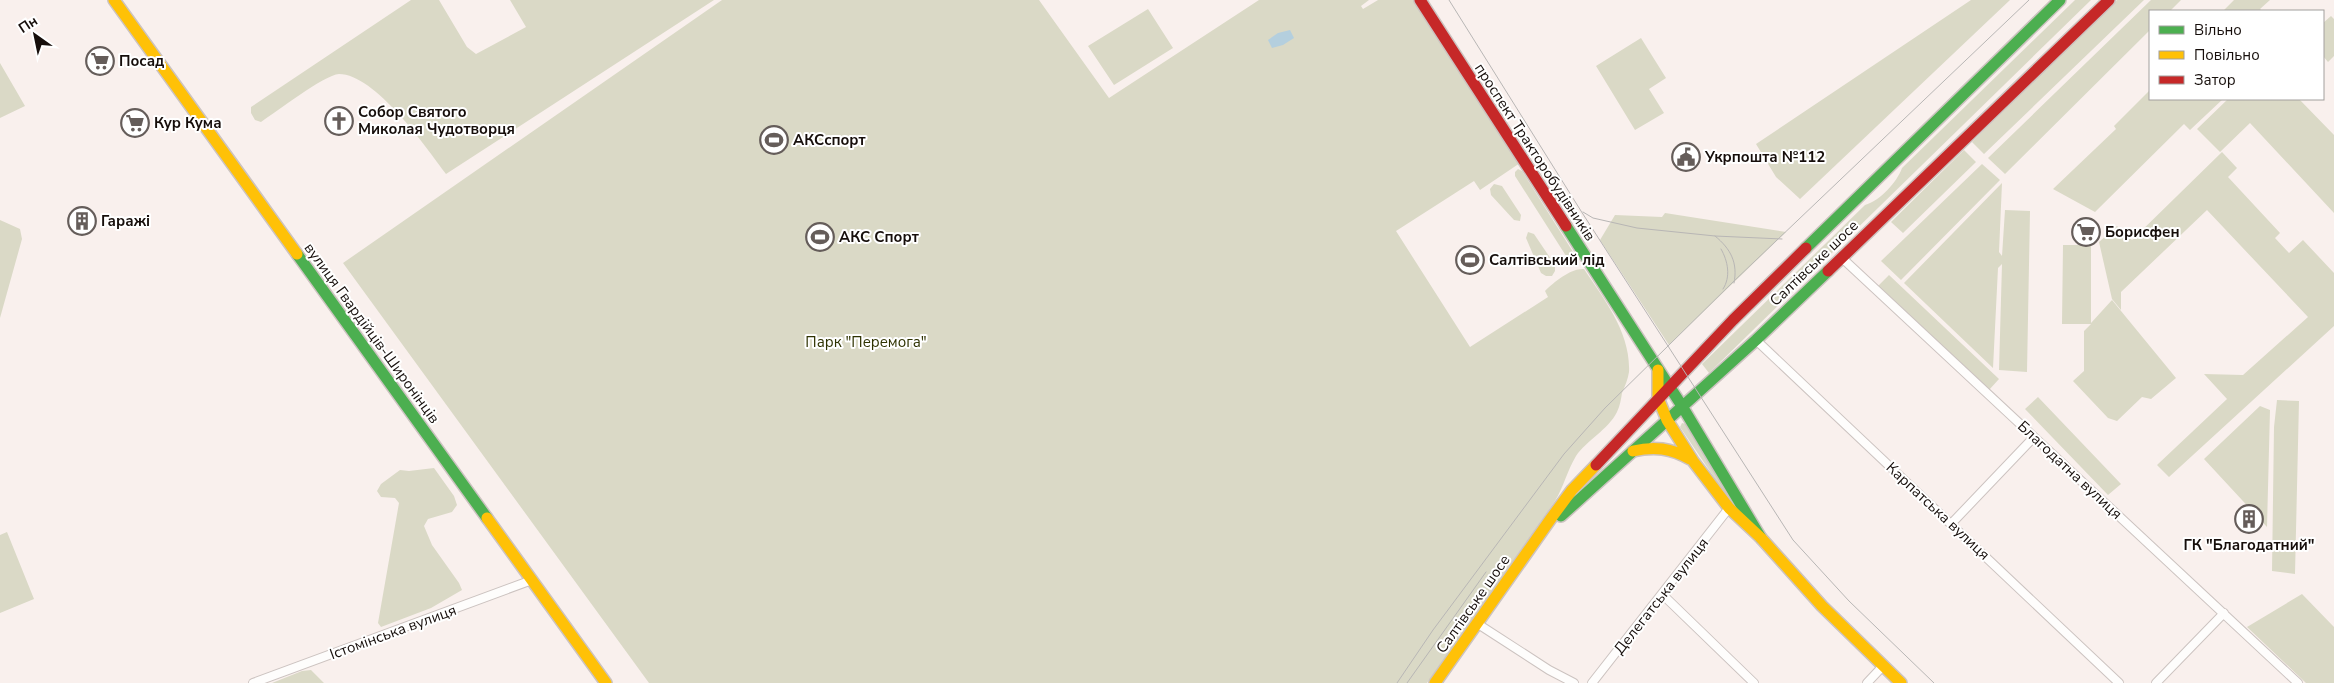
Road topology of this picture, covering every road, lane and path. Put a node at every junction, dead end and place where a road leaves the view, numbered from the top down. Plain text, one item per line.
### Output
1 (114, 0) edge
2 (1420, 0) edge
3 (2060, 0) edge
4 (2109, 0) edge
5 (1842, 258) junction
6 (1756, 340) junction
7 (1658, 370) junction
8 (1669, 386) junction
9 (1658, 398) junction
10 (1682, 406) junction
11 (1667, 420) junction
12 (2034, 437) junction
13 (1633, 450) junction
14 (1693, 461) junction
15 (1729, 508) junction
16 (1951, 524) junction
17 (1761, 538) junction
18 (1534, 542) junction
19 (532, 580) junction
20 (1663, 595) junction
21 (2224, 613) junction
22 (1478, 624) junction
23 (1883, 666) junction
24 (253, 683) edge
25 (606, 683) edge
26 (1435, 683) edge
27 (1574, 683) edge
28 (1592, 683) edge
29 (1754, 683) edge
30 (1867, 683) edge
31 (1901, 683) edge
32 (2119, 683) edge
33 (2156, 683) edge
34 (2298, 683) edge

1 - 19 main road, вулиця Гвардійців-Широнінців
2 - 7 main road, проспект Тракторобудівників
3 - 8 main road, Салтівське шосе
4 - 5 main road, Салтівське шосе
5 - 6 main road, Салтівське шосе
5 - 12 street, Благодатна вулиця
6 - 10 main road, Салтівське шосе
6 - 16 street, Карпатська вулиця
7 - 8 main road, проспект Тракторобудівників
7 - 9 main road, проспект Тракторобудівників
8 - 9 main road, Салтівське шосе
8 - 10 main road, проспект Тракторобудівників
9 - 11 main road, проспект Тракторобудівників
9 - 18 main road, Салтівське шосе
10 - 11 main road, Салтівське шосе
10 - 17 main road, проспект Тракторобудівників
11 - 13 main road, Салтівське шосе
11 - 14 main road, проспект Тракторобудівників
12 - 16 street
12 - 21 street, Благодатна вулиця
13 - 14 main road
13 - 18 main road, Салтівське шосе
14 - 15 main road, проспект Тракторобудівників
15 - 17 main road, проспект Тракторобудівників
15 - 20 street, Делегатська вулиця
16 - 32 street, Карпатська вулиця
17 - 23 main road, проспект Тракторобудівників
18 - 22 main road, Салтівське шосе
19 - 24 street, Істомінська вулиця
19 - 25 main road, вулиця Гвардійців-Широнінців
20 - 28 street, Делегатська вулиця
20 - 29 street
21 - 33 street
21 - 34 street, Благодатна вулиця
22 - 26 main road, Салтівське шосе
22 - 27 street
23 - 30 street
23 - 31 main road, проспект Тракторобудівників

